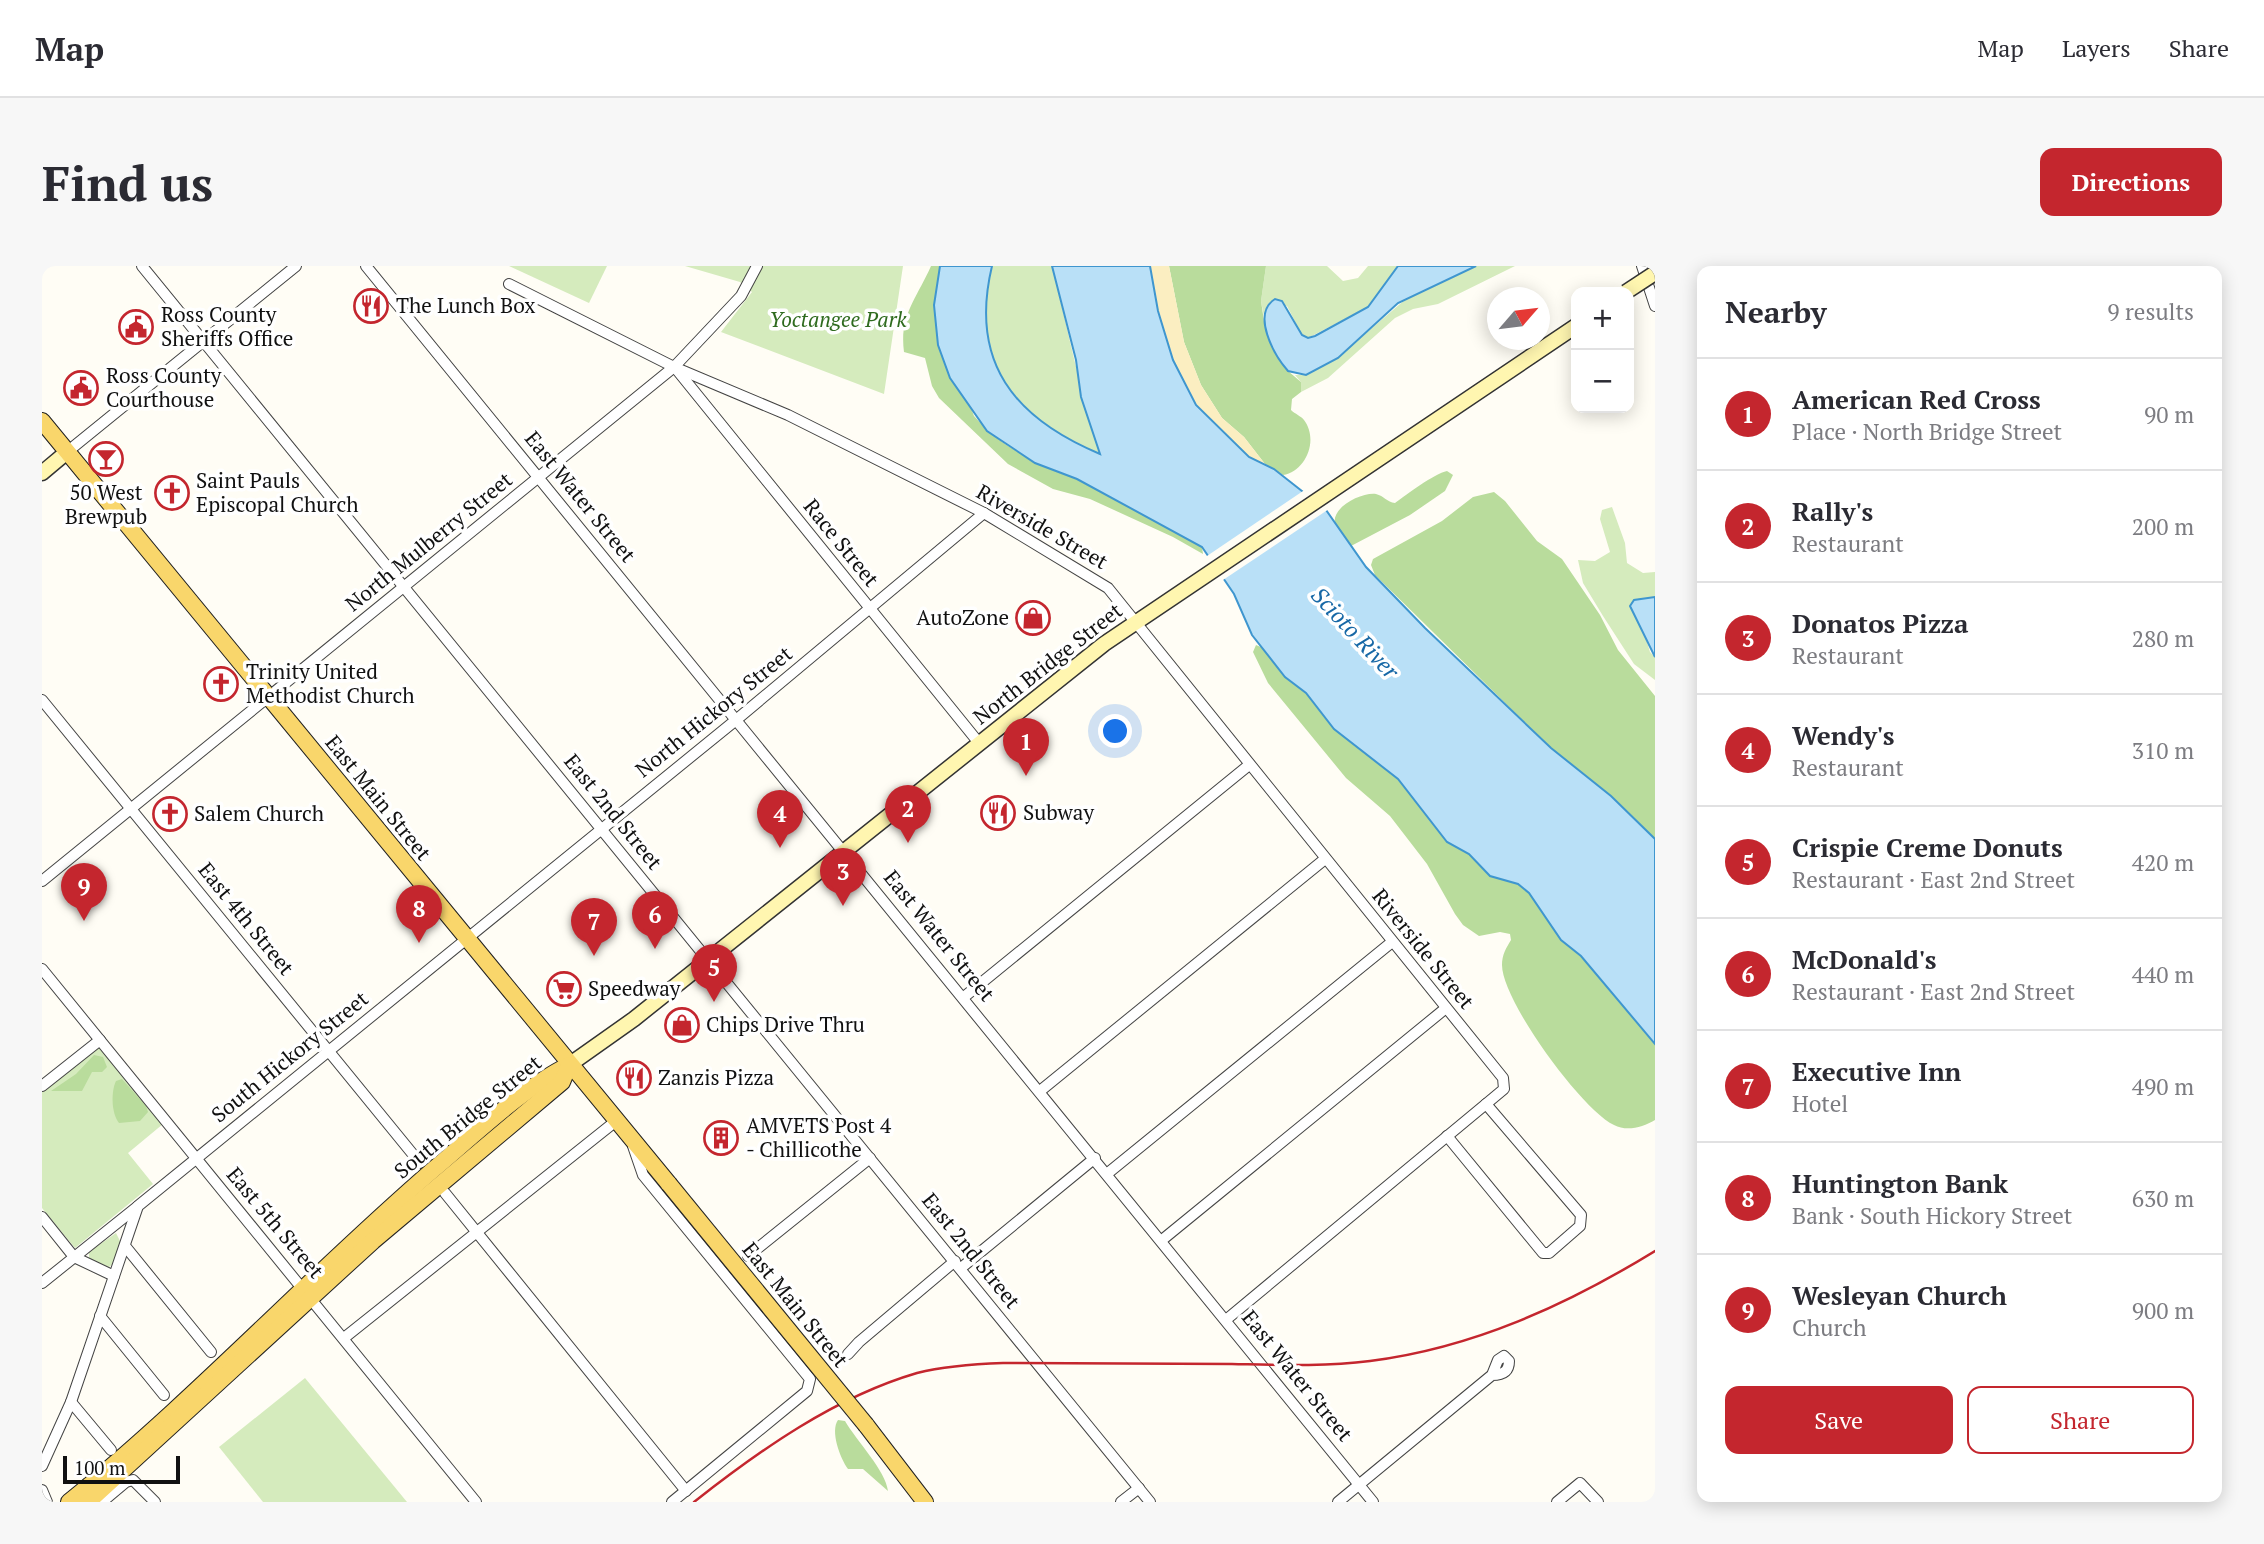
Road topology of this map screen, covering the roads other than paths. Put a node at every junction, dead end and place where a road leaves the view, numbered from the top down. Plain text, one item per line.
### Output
1 (142, 266) edge
2 (296, 266) edge
3 (366, 266) edge
4 (757, 266) edge
5 (1642, 266) edge
6 (1655, 273) edge
7 (509, 284) dead end
8 (1634, 287) edge
9 (1655, 306) edge
10 (1571, 329) edge
11 (204, 341) junction
12 (674, 367) junction
13 (42, 421) edge
14 (67, 452) junction
15 (42, 473) edge
16 (538, 478) junction
17 (984, 513) junction
18 (404, 587) junction
19 (869, 608) junction
20 (1135, 622) junction
21 (269, 698) junction
22 (42, 700) edge
23 (736, 720) junction
24 (979, 743) junction
25 (1249, 765) junction
26 (132, 809) junction
27 (601, 829) junction
28 (845, 852) junction
29 (1325, 859) junction
30 (42, 881) edge
31 (466, 939) junction
32 (1392, 942) junction
33 (709, 959) junction
34 (42, 969) edge
35 (964, 997) junction
36 (1446, 1009) junction
37 (100, 1040) junction
38 (327, 1051) junction
39 (569, 1065) junction
40 (42, 1086) edge
41 (1040, 1091) junction
42 (1486, 1104) junction
43 (617, 1121) junction
44 (1447, 1136) junction
45 (630, 1137) junction
46 (196, 1157) junction
47 (870, 1158) junction
48 (1095, 1158) junction
49 (420, 1163) dead end
50 (1108, 1173) junction
51 (445, 1193) dead end
52 (138, 1206) junction
53 (42, 1217) edge
54 (476, 1231) junction
55 (1161, 1240) junction
56 (125, 1246) junction
57 (748, 1256) dead end
58 (74, 1257) junction
59 (958, 1265) junction
60 (114, 1276) junction
61 (42, 1283) edge
62 (308, 1293) junction
63 (100, 1316) junction
64 (1227, 1319) junction
65 (344, 1338) junction
66 (211, 1352) dead end
67 (848, 1354) dead end
68 (1492, 1375) dead end
69 (164, 1395) dead end
70 (71, 1402) junction
71 (111, 1450) dead end
72 (42, 1466) edge
73 (1360, 1485) junction
74 (1139, 1488) junction
75 (42, 1490) edge
76 (686, 1491) junction
77 (47, 1502) edge
78 (69, 1502) edge
79 (88, 1502) edge
80 (102, 1502) edge
81 (155, 1502) edge
82 (476, 1502) edge
83 (672, 1502) edge
84 (925, 1502) edge
85 (1121, 1502) edge
86 (1150, 1502) edge
87 (1338, 1502) edge
88 (1373, 1502) edge
89 (1557, 1502) edge
90 (1598, 1502) edge

1 - 11 street, East 2nd Street
2 - 11 street
3 - 16 street, East Water Street
4 - 12 street, North Mulberry Street
5 - 9 street
6 - 8 main road, bridge
7 - 12 street, Riverside Street
10 - 20 main road, North Bridge Street
11 - 14 street
11 - 18 street, East 2nd Street
12 - 16 street, North Mulberry Street
12 - 17 street, Riverside Street
12 - 19 street, Race Street
13 - 14 main road, East Main Street
14 - 15 main road
14 - 21 main road, East Main Street
16 - 18 street, North Mulberry Street
16 - 23 street, East Water Street
17 - 19 street, North Hickory Street
17 - 20 street, Riverside Street
18 - 21 street, North Mulberry Street
18 - 27 street, East 2nd Street
19 - 23 street, North Hickory Street
19 - 24 street, Race Street
20 - 24 main road, North Bridge Street
20 - 25 street, Riverside Street
21 - 26 street, North Mulberry Street
21 - 31 main road, East Main Street
22 - 26 street, East 4th Street
23 - 27 street, North Hickory Street
23 - 28 street, East Water Street
24 - 28 main road, North Bridge Street
25 - 29 street, Riverside Street
25 - 35 street
26 - 30 street, North Mulberry Street
26 - 38 street, East 4th Street
27 - 31 street, North Hickory Street
27 - 33 street, East 2nd Street
28 - 33 main road, North Bridge Street
28 - 35 street, East Water Street
29 - 32 street, Riverside Street
29 - 41 street
31 - 38 street, South Hickory Street
31 - 39 main road, East Main Street
32 - 36 street, Riverside Street
32 - 50 street
33 - 39 main road, North Bridge Street
33 - 47 street, East 2nd Street
34 - 37 street, East 5th Street
35 - 41 street, East Water Street
36 - 42 street, Riverside Street
36 - 55 street
37 - 40 street
37 - 46 street, East 5th Street
38 - 46 street, South Hickory Street
38 - 49 street, East 4th Street
39 - 43 main road, East Main Street
39 - 62 main road, South Bridge Street
41 - 48 street, East Water Street
42 - 44 street
42 - 44 street
43 - 45 main road, East Main Street
43 - 54 street
44 - 64 street
45 - 76 street, East Main Street
45 - 84 main road, East Main Street, bridge
46 - 52 street, South Hickory Street
46 - 62 street, East 5th Street
47 - 57 street
47 - 59 street, East 2nd Street
48 - 50 street, East Water Street
48 - 59 street
50 - 55 street, East Water Street
51 - 54 street
52 - 56 street
52 - 58 street, South Hickory Street
53 - 58 street
54 - 65 street
54 - 76 street
55 - 64 street, East Water Street
56 - 60 street
56 - 66 street
58 - 60 street
58 - 61 street, South Hickory Street
59 - 67 street
59 - 74 street, East 2nd Street
60 - 63 street
62 - 65 street, East 5th Street
62 - 78 main road, South Bridge Street
62 - 79 main road, South Bridge Street
63 - 69 street
63 - 70 street
64 - 73 street, East Water Street
65 - 82 street, East 5th Street
68 - 73 street
70 - 71 street
70 - 72 street
73 - 87 street
73 - 88 street, East Water Street
74 - 85 street
74 - 86 street, East 2nd Street
75 - 77 street
76 - 83 street
80 - 81 street
89 - 90 street

